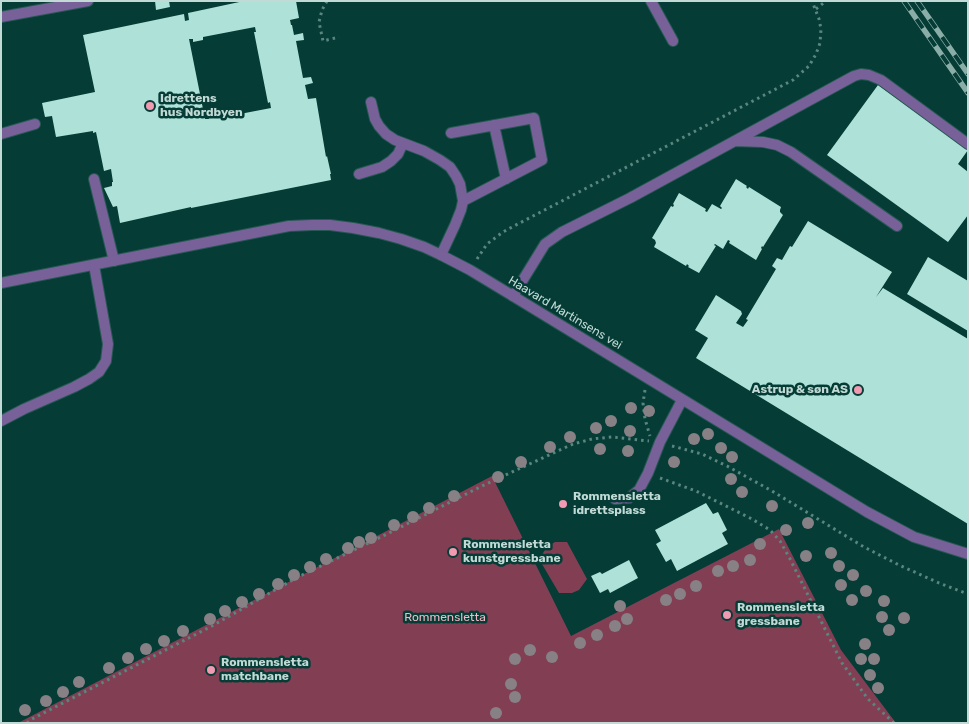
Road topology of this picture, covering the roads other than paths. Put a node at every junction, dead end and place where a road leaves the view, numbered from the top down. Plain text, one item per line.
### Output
1 (88, 1) edge
2 (651, 1) edge
3 (1, 17) edge
4 (673, 41) dead end
5 (371, 102) dead end
6 (35, 124) dead end
7 (494, 125) junction
8 (451, 133) dead end
9 (1, 134) edge
10 (734, 141) junction
11 (403, 143) junction
12 (968, 144) edge
13 (359, 174) dead end
14 (94, 178) dead end
15 (506, 179) junction
16 (463, 201) junction
17 (897, 226) dead end
18 (441, 255) junction
19 (114, 261) junction
20 (94, 265) junction
21 (1, 283) edge
22 (513, 296) junction
23 (682, 400) junction
24 (1, 421) edge
25 (614, 500) dead end
26 (968, 554) edge

1 - 3 street
2 - 4 street
5 - 11 street
6 - 9 street
7 - 8 street
7 - 15 street
7 - 15 street
10 - 12 street
10 - 17 street
10 - 22 street
11 - 13 street
11 - 16 street
14 - 19 street
15 - 16 street
16 - 18 street
18 - 19 street, Haavard Martinsens vei
18 - 22 street, Haavard Martinsens vei
19 - 20 street, Haavard Martinsens vei
20 - 21 street, Haavard Martinsens vei
20 - 24 street
22 - 23 street, Haavard Martinsens vei
23 - 25 street
23 - 26 street, Haavard Martinsens vei

